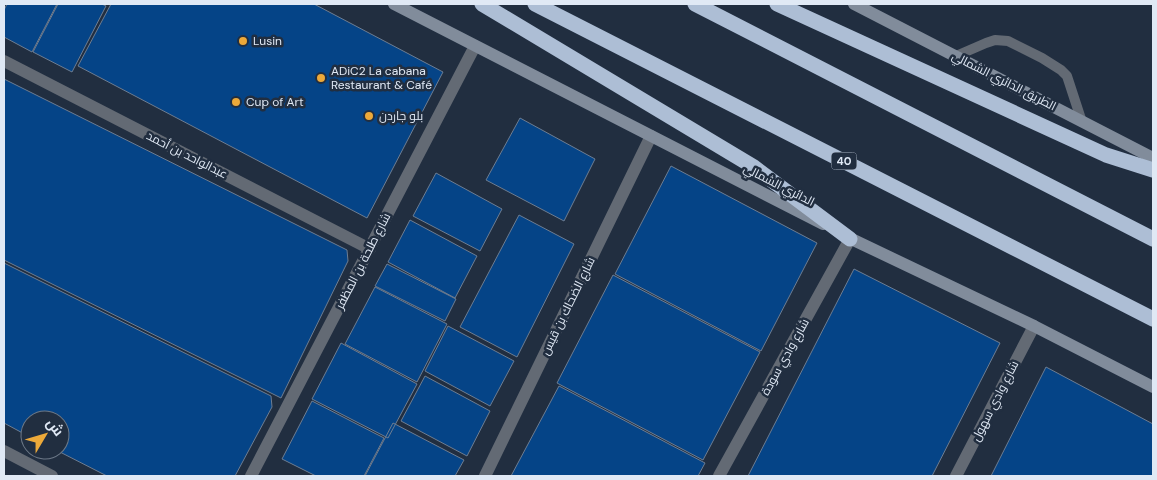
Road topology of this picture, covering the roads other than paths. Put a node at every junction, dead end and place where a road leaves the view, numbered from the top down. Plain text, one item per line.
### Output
1 (394, 4) edge
2 (482, 4) edge
3 (535, 4) edge
4 (695, 4) edge
5 (777, 4) edge
6 (854, 4) edge
7 (475, 46) junction
8 (956, 56) junction
9 (4, 61) edge
10 (1082, 122) junction
11 (651, 136) junction
12 (1153, 158) edge
13 (1153, 170) edge
14 (850, 239) junction
15 (1153, 239) edge
16 (370, 249) junction
17 (1153, 319) edge
18 (1034, 326) junction
19 (1153, 387) edge
20 (4, 451) edge
21 (34, 472) edge
22 (52, 476) edge
23 (251, 476) edge
24 (485, 476) edge
25 (719, 476) edge
26 (956, 476) edge

1 - 7 main road, الدائري الشمالي
2 - 14 highway
3 - 17 highway, 40
4 - 15 highway
5 - 13 highway
6 - 8 main road, الطريق الدائري الشمالي
7 - 11 main road, الدائري الشمالي
7 - 16 street, شارع طلحة بن المظفر
8 - 10 main road, الطريق الدائري الشمالي
8 - 10 lane
9 - 16 street, عبدالواحد بن أحمد
10 - 12 main road, الطريق الدائري الشمالي
11 - 14 main road, الدائري الشمالي
11 - 24 street, شارع الضحاك بن قيس
14 - 18 main road, الدائري الشمالي
14 - 25 street, شارع وادي سودة
16 - 23 street, شارع طلحة بن المظفر
18 - 19 main road, الدائري الشمالي
18 - 26 street, شارع وادي سهول
20 - 21 street
21 - 22 street

